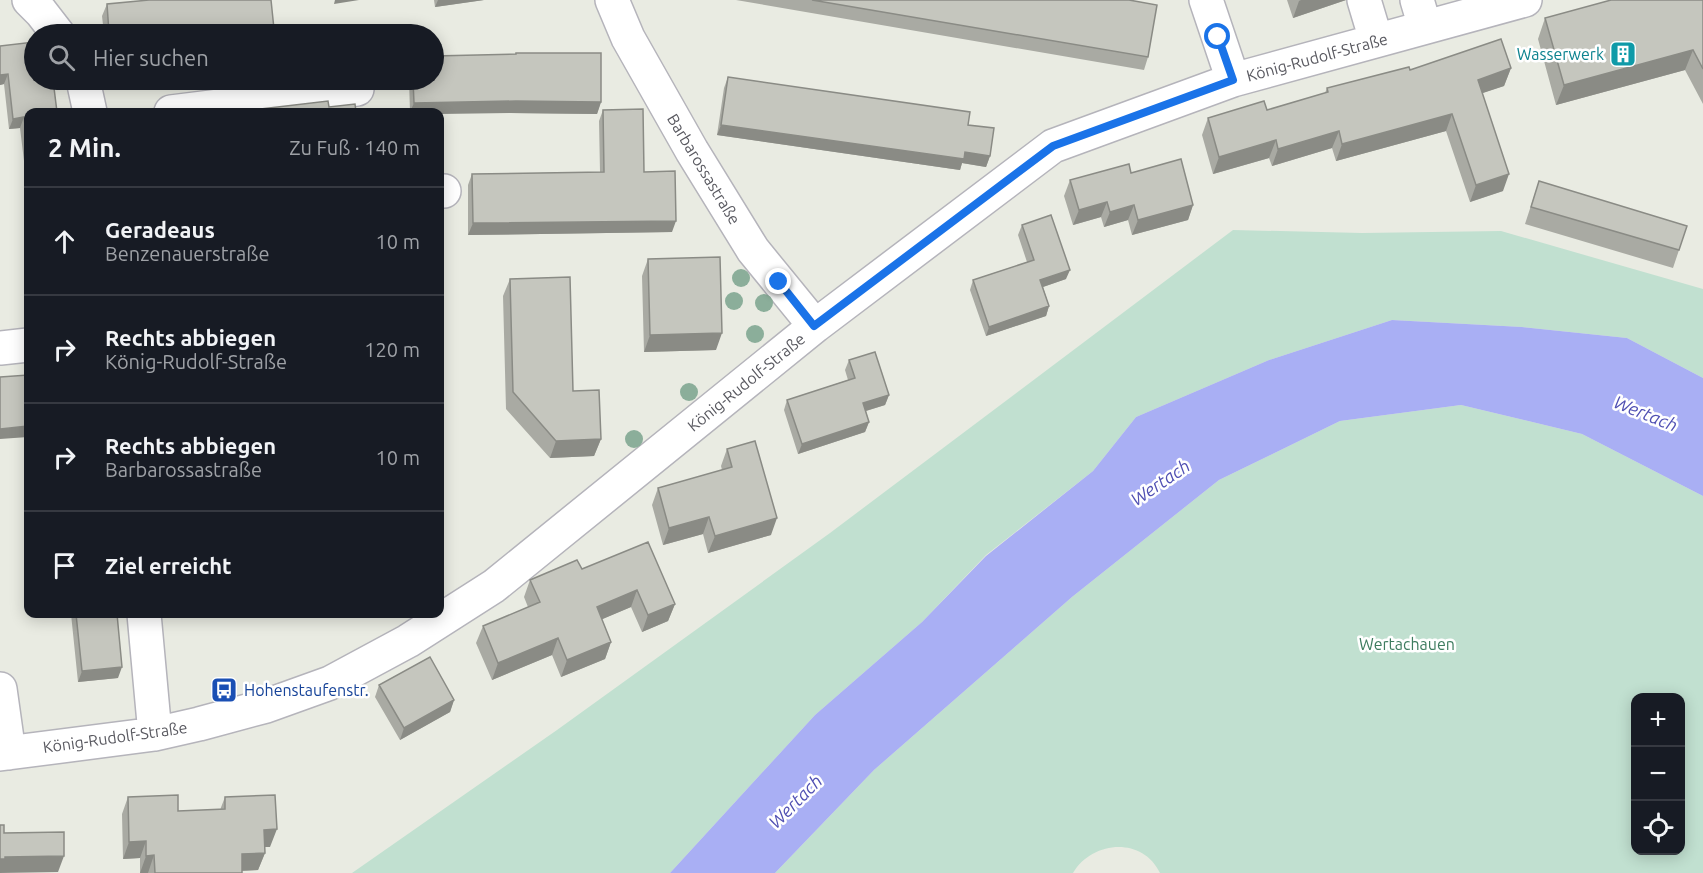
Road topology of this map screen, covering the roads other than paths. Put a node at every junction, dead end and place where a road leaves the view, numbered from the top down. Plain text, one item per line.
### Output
1 (29, 0) edge
2 (612, 0) edge
3 (1206, 0) edge
4 (1364, 0) edge
5 (1504, 3) edge
6 (1421, 13) edge
7 (50, 24) edge
8 (1376, 40) junction
9 (1233, 80) junction
10 (85, 90) edge
11 (349, 90) edge
12 (89, 108) edge
13 (203, 108) edge
14 (814, 326) junction
15 (24, 345) edge
16 (0, 348) edge
17 (144, 618) edge
18 (444, 618) edge
19 (444, 618) edge
20 (0, 689) edge
21 (155, 734) junction
22 (5, 753) edge

1 - 7 street
2 - 14 street, Barbarossastraße
3 - 9 street
4 - 8 street
5 - 6 street, König-Rudolf-Straße
6 - 8 street, König-Rudolf-Straße
8 - 9 street, König-Rudolf-Straße
9 - 14 street, König-Rudolf-Straße
10 - 12 street
11 - 13 street
14 - 18 street, König-Rudolf-Straße
15 - 16 street
17 - 21 street
19 - 21 street, König-Rudolf-Straße
20 - 22 street, König-Rudolf-Straße
21 - 22 street, König-Rudolf-Straße

